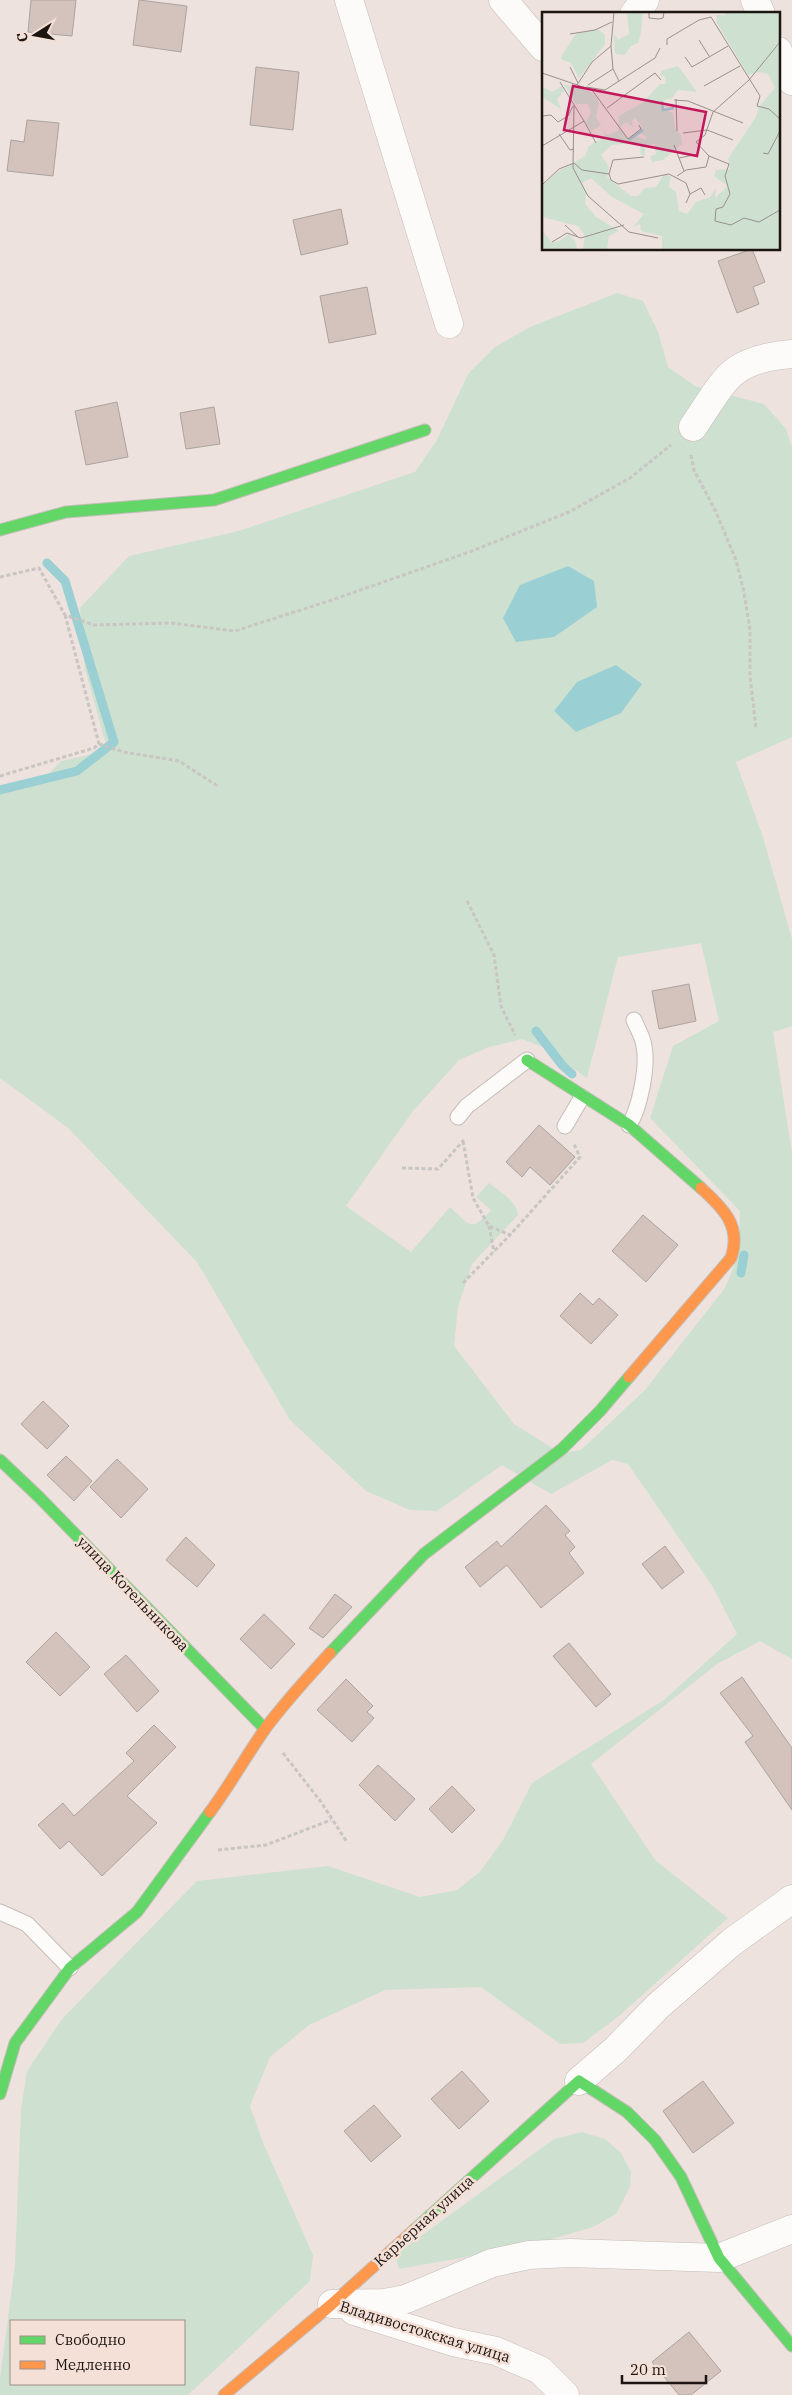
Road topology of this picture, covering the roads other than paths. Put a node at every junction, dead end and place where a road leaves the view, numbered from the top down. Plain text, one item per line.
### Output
1 (349, 0) edge
2 (503, 0) edge
3 (644, 0) edge
4 (755, 0) edge
5 (635, 12) edge
6 (760, 12) edge
7 (542, 46) edge
8 (780, 55) edge
9 (792, 81) edge
10 (449, 324) dead end
11 (792, 354) edge
12 (693, 427) road end
13 (425, 430) dead end
14 (0, 530) edge
15 (634, 1020) dead end
16 (526, 1060) joint
17 (582, 1097) junction
18 (458, 1117) dead end
19 (629, 1125) junction
20 (565, 1126) road end
21 (0, 1460) edge
22 (265, 1729) junction
23 (792, 1899) edge
24 (0, 1912) edge
25 (70, 1968) junction
26 (579, 2081) junction
27 (0, 2094) edge
28 (792, 2229) edge
29 (719, 2258) junction
30 (332, 2304) junction
31 (792, 2346) edge
32 (224, 2395) edge
33 (564, 2395) edge

1 - 10 street
2 - 7 street
3 - 5 street
4 - 6 street
8 - 9 street
11 - 12 street
13 - 14 street
15 - 19 lane
16 - 17 street
16 - 18 lane
17 - 19 street
17 - 20 lane
19 - 22 street
21 - 22 street, улица Котельникова
22 - 25 street
23 - 26 street
24 - 25 lane
25 - 27 street
26 - 29 street
26 - 30 street, Карьерная улица
28 - 29 street
29 - 30 street
29 - 31 street
30 - 32 street, Карьерная улица
30 - 33 street, Владивостокская улица

